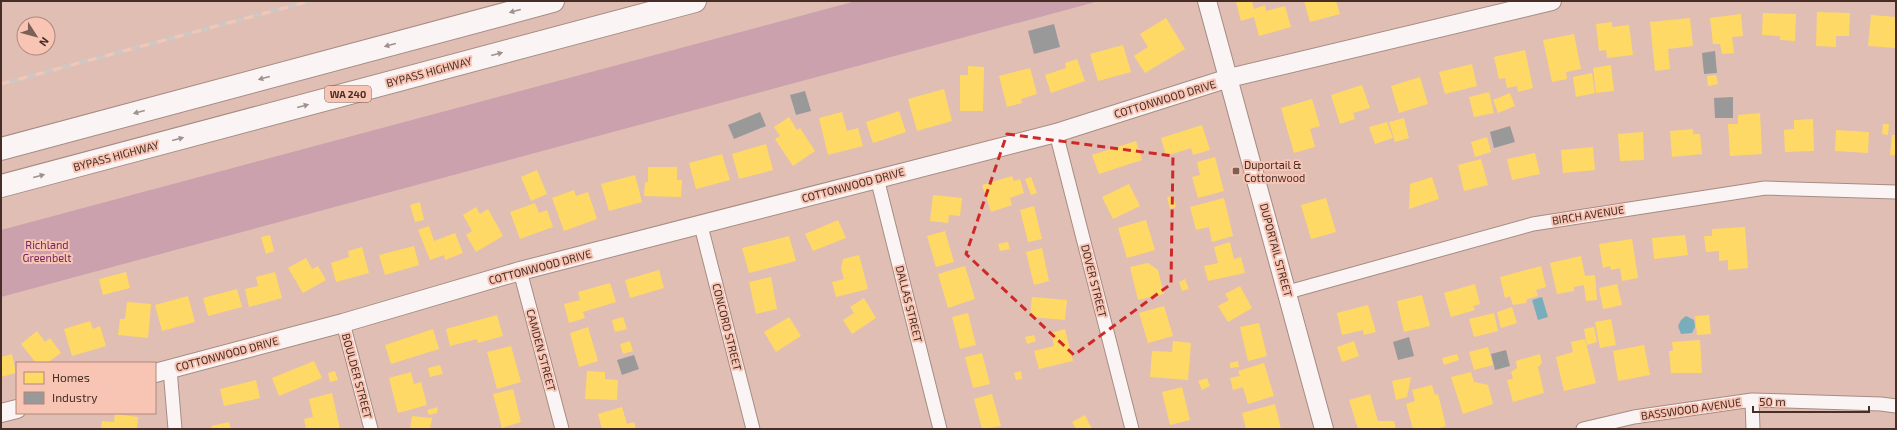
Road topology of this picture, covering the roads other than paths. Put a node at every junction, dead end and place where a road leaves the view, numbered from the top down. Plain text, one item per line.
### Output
1 (553, 1) edge
2 (695, 1) edge
3 (1207, 1) edge
4 (1552, 1) edge
5 (1229, 78) junction
6 (1056, 132) junction
7 (1, 149) edge
8 (877, 178) junction
9 (1, 186) edge
10 (1896, 192) edge
11 (701, 226) junction
12 (520, 271) junction
13 (1288, 292) junction
14 (343, 323) junction
15 (162, 371) edge
16 (1752, 400) junction
17 (1896, 406) edge
18 (16, 409) edge
19 (1, 413) edge
20 (175, 429) edge
21 (371, 429) edge
22 (562, 429) edge
23 (752, 429) edge
24 (940, 429) edge
25 (1132, 429) edge
26 (1324, 429) edge
27 (1583, 429) edge
28 (1754, 429) edge

1 -> 7 highway
9 -> 2 highway, BYPASS HIGHWAY / WA 240
3 - 5 street, DUPORTAIL STREET
4 - 5 street, COTTONWOOD DRIVE
5 - 6 street, COTTONWOOD DRIVE
5 - 13 street, DUPORTAIL STREET
6 - 8 street, COTTONWOOD DRIVE
6 - 25 street, DOVER STREET
8 - 11 street, COTTONWOOD DRIVE
8 - 24 street, DALLAS STREET
10 - 13 street, BIRCH AVENUE
11 - 12 street, COTTONWOOD DRIVE
11 - 23 street, CONCORD STREET
12 - 14 street, COTTONWOOD DRIVE
12 - 22 street, CAMDEN STREET
13 - 26 street, DUPORTAIL STREET
14 - 15 street, COTTONWOOD DRIVE
14 - 21 street, BOULDER STREET
15 - 20 street
16 - 17 street, BASSWOOD AVENUE
16 - 27 street, BASSWOOD AVENUE
16 - 28 street
18 - 19 street

